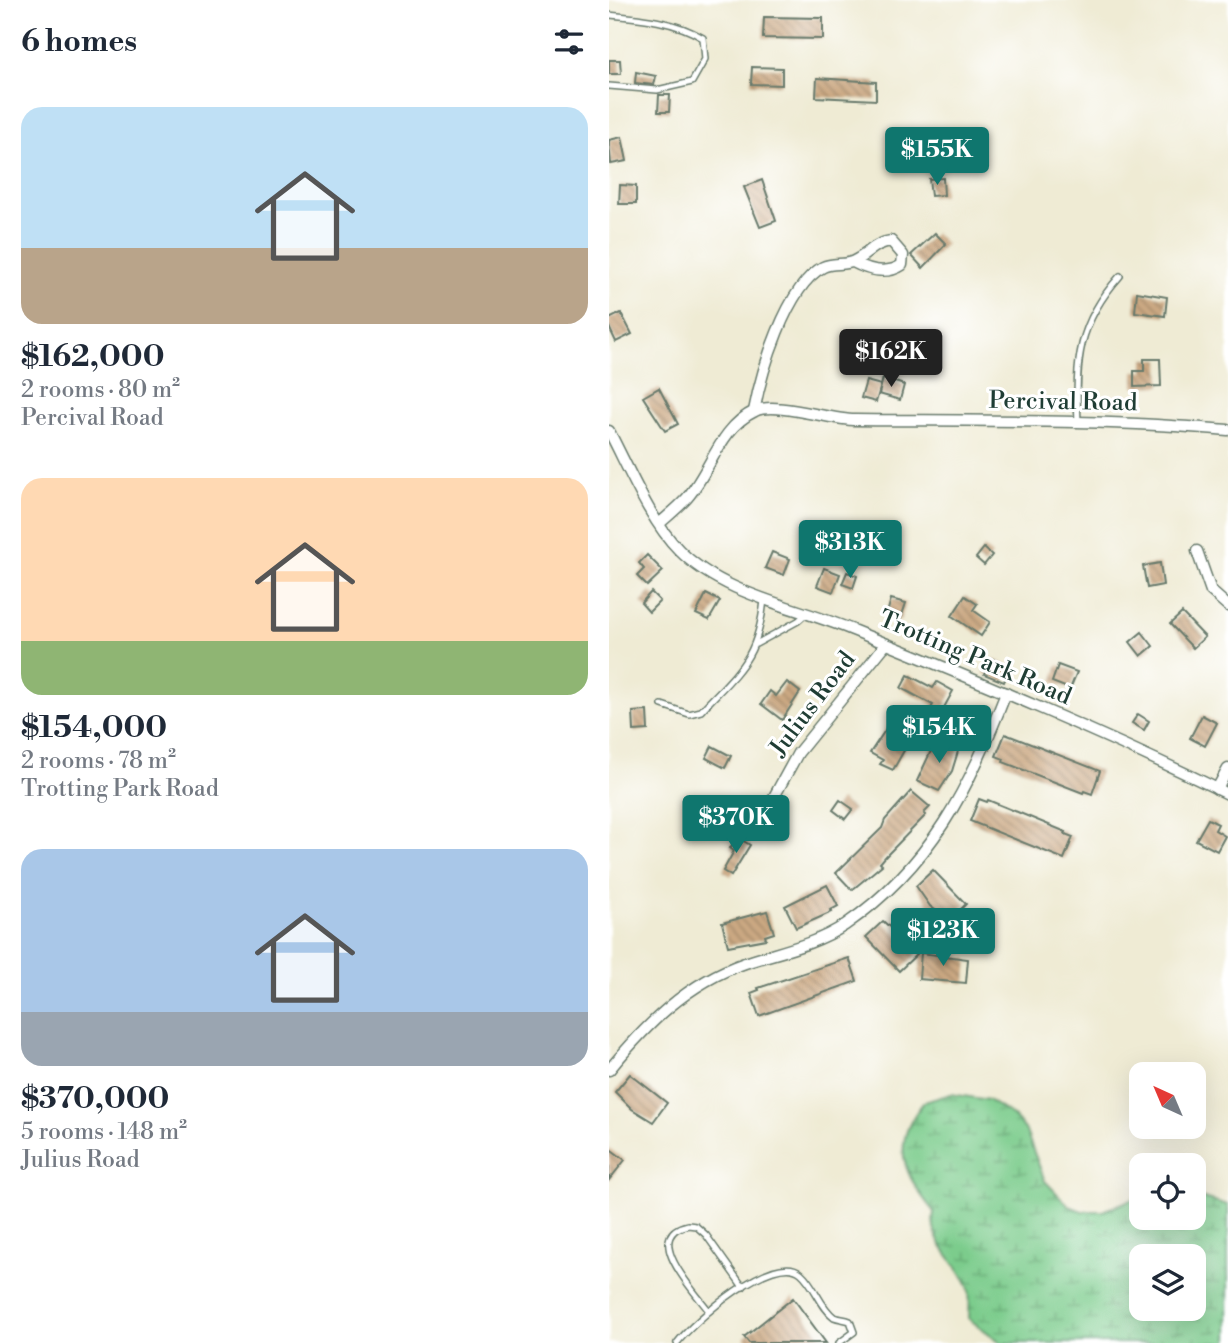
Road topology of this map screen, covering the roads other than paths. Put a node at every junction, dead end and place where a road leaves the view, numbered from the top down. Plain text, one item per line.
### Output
1 (609, 15) edge
2 (609, 86) edge
3 (853, 262) dead end
4 (1120, 276) dead end
5 (754, 411) junction
6 (1078, 422) junction
7 (1228, 430) edge
8 (609, 431) edge
9 (660, 523) junction
10 (1197, 551) dead end
11 (764, 597) junction
12 (1228, 607) edge
13 (807, 612) junction
14 (756, 643) junction
15 (886, 643) junction
16 (1006, 692) junction
17 (662, 705) dead end
18 (1228, 769) edge
19 (1217, 789) junction
20 (1228, 794) edge
21 (757, 828) dead end
22 (609, 1070) edge
23 (743, 1287) junction
24 (709, 1311) junction
25 (677, 1343) edge
26 (839, 1343) edge

1 - 2 lane
3 - 5 street
4 - 6 lane
5 - 6 street, Percival Road
5 - 9 street
6 - 7 street, Percival Road
8 - 9 street, Trotting Park Road
9 - 11 street, Trotting Park Road
10 - 12 street
11 - 13 street, Trotting Park Road
11 - 14 lane
13 - 14 lane
13 - 15 street, Trotting Park Road
14 - 17 lane
15 - 16 street, Trotting Park Road
15 - 21 street, Julius Road
16 - 19 street, Trotting Park Road
16 - 22 street
18 - 19 street
19 - 20 street, Trotting Park Road
23 - 24 lane
23 - 24 lane
23 - 26 lane
24 - 25 lane

